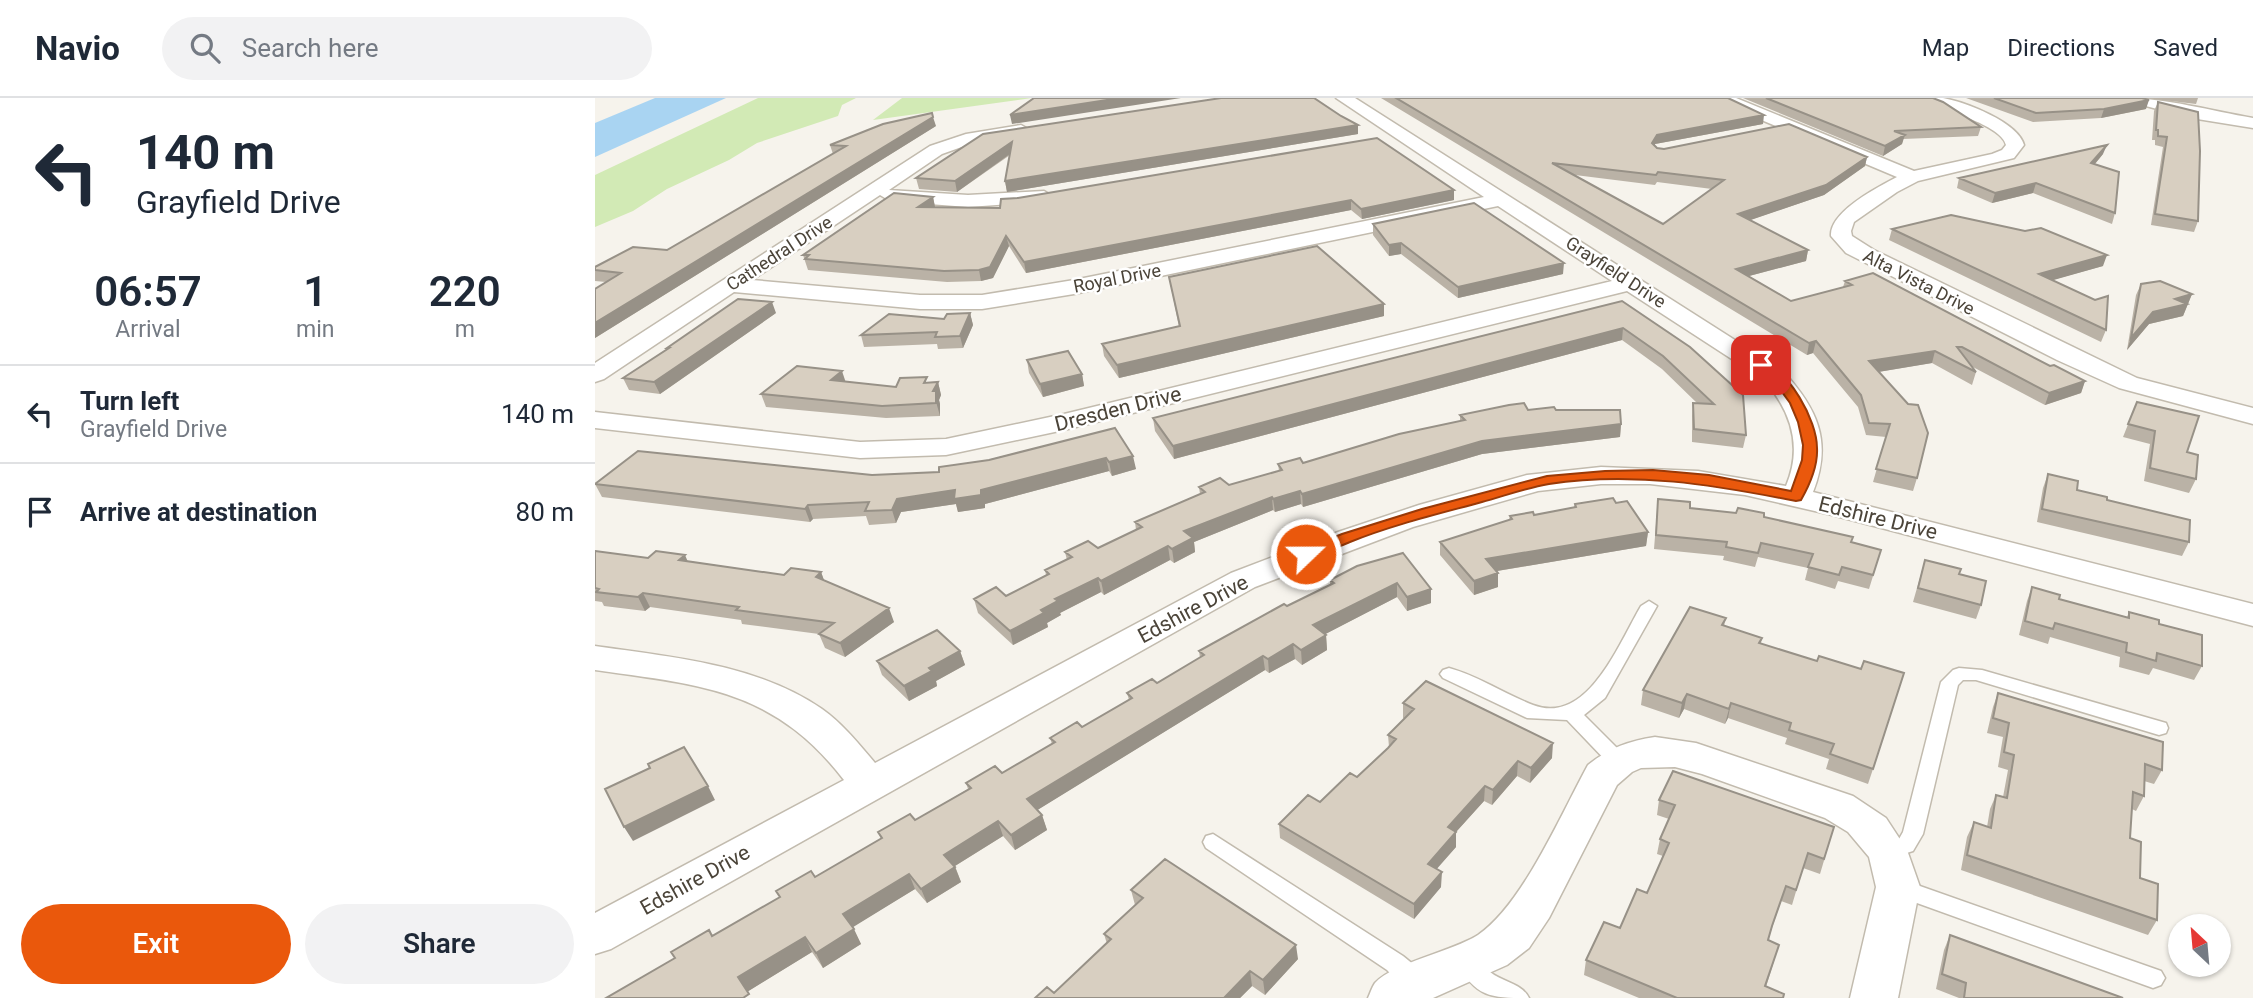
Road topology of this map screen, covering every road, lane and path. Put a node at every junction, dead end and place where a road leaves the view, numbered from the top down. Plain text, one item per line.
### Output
1 (1344, 98) edge
2 (1722, 98) edge
3 (1928, 98) edge
4 (2133, 98) edge
5 (2253, 123) edge
6 (1790, 126) junction
7 (1040, 127) edge
8 (1764, 131) edge
9 (1401, 135) junction
10 (1372, 140) edge
11 (1912, 177) junction
12 (871, 193) junction
13 (1067, 193) edge
14 (1502, 199) junction
15 (1632, 283) junction
16 (727, 285) junction
17 (595, 374) edge
18 (2253, 416) edge
19 (595, 421) edge
20 (1796, 497) junction
21 (1649, 606) dead end
22 (2253, 615) edge
23 (595, 657) edge
24 (1449, 674) dead end
25 (1572, 714) junction
26 (2159, 728) dead end
27 (1619, 762) junction
28 (870, 785) junction
29 (1213, 842) dead end
30 (1893, 869) junction
31 (595, 935) edge
32 (1469, 962) junction
33 (2153, 978) dead end
34 (1403, 991) edge
35 (1517, 998) edge
36 (1874, 998) edge

1 - 9 street, Grayfield Drive
2 - 6 street
3 - 11 street, Alta Vista Drive
4 - 5 street
6 - 8 street
6 - 11 street
7 - 12 street, Cathedral Drive
9 - 10 street
9 - 14 street, Grayfield Drive
11 - 18 street, Alta Vista Drive
12 - 13 street
12 - 16 street, Cathedral Drive
14 - 15 street, Grayfield Drive
14 - 16 street, Royal Drive
15 - 19 street, Dresden Drive
15 - 20 street, Grayfield Drive
16 - 17 street, Cathedral Drive
20 - 22 street, Edshire Drive
20 - 28 street, Edshire Drive
21 - 25 lane
23 - 28 street
24 - 25 lane
25 - 27 lane
26 - 30 lane
27 - 30 street
27 - 32 street
28 - 31 street, Edshire Drive
29 - 34 lane
30 - 33 lane
30 - 36 street
32 - 34 street
32 - 35 lane

